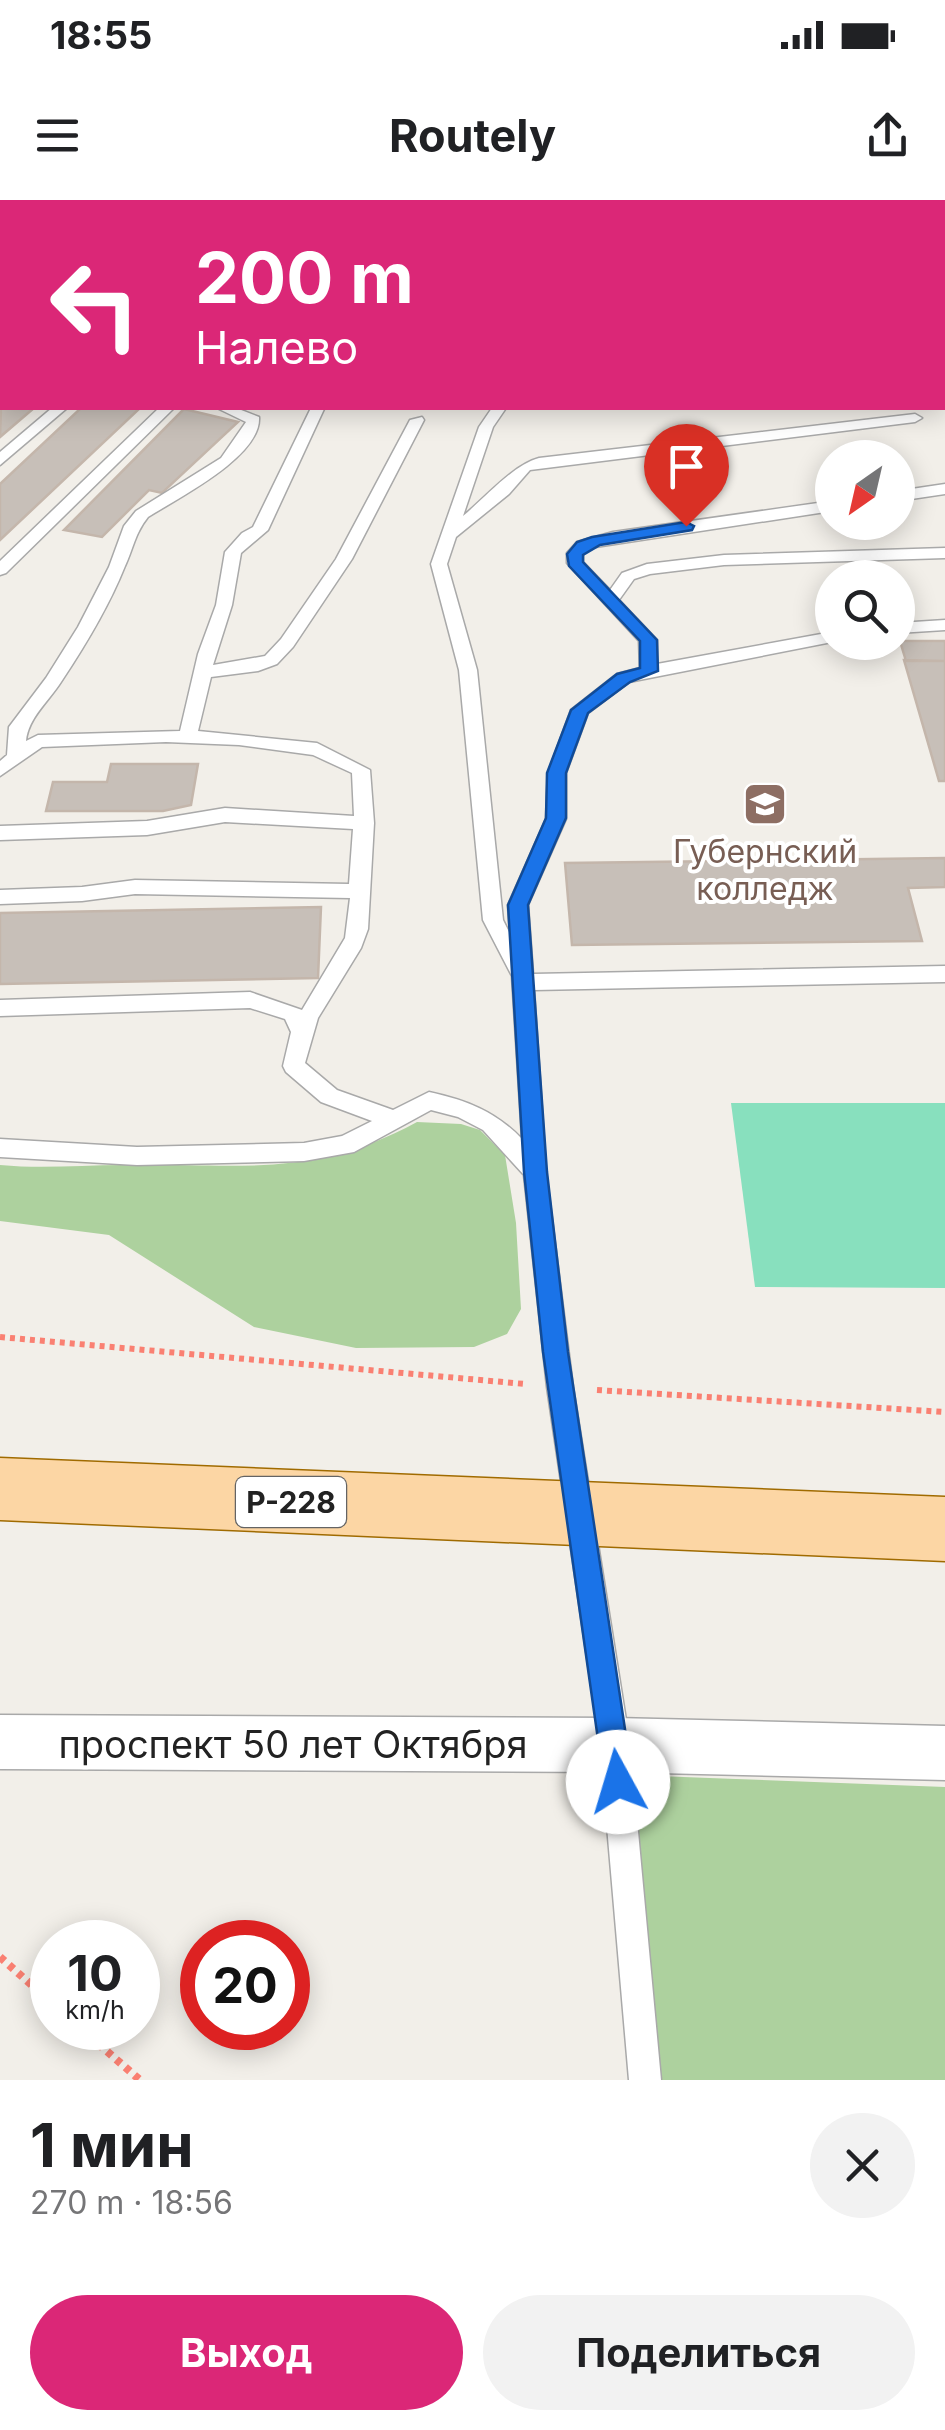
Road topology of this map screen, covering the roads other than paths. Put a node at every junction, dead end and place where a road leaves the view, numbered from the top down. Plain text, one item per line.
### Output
1 (58, 410) edge
2 (165, 410) edge
3 (229, 410) edge
4 (317, 410) edge
5 (498, 410) edge
6 (915, 418) dead end
7 (417, 420) dead end
8 (0, 460) edge
9 (945, 489) edge
10 (915, 493) edge
11 (815, 508) edge
12 (449, 535) junction
13 (945, 553) edge
14 (0, 570) edge
15 (611, 600) junction
16 (945, 626) edge
17 (915, 627) edge
18 (815, 640) edge
19 (649, 671) junction
20 (204, 672) junction
21 (188, 737) junction
22 (8, 764) edge
23 (364, 823) junction
24 (0, 833) edge
25 (360, 891) junction
26 (0, 897) edge
27 (945, 974) edge
28 (523, 982) junction
29 (0, 1008) edge
30 (302, 1032) junction
31 (390, 1118) junction
32 (0, 1148) edge
33 (535, 1172) junction
34 (0, 1489) edge
35 (582, 1515) junction
36 (945, 1529) edge
37 (0, 1742) edge
38 (615, 1745) junction
39 (945, 1753) edge
40 (645, 2080) edge

1 - 8 lane
2 - 14 lane
3 - 22 lane
4 - 20 lane
5 - 12 lane
6 - 12 lane
7 - 20 lane
9 - 10 lane
11 - 15 lane
12 - 28 lane
13 - 15 lane
15 - 19 lane
16 - 17 lane
18 - 19 lane
19 - 28 lane
20 - 21 lane
21 - 22 lane
21 - 23 lane
23 - 24 lane
23 - 25 lane
25 - 26 lane
25 - 30 lane
27 - 28 lane
28 - 33 lane
29 - 30 lane
30 - 31 lane
31 - 32 lane
31 - 33 lane
33 - 35 lane
34 - 35 main road, Р-228
35 - 36 main road, Р-228
35 - 38 lane
37 - 38 street, проспект 50 лет Октября
38 - 39 street, проспект 50 лет Октября
38 - 40 lane

